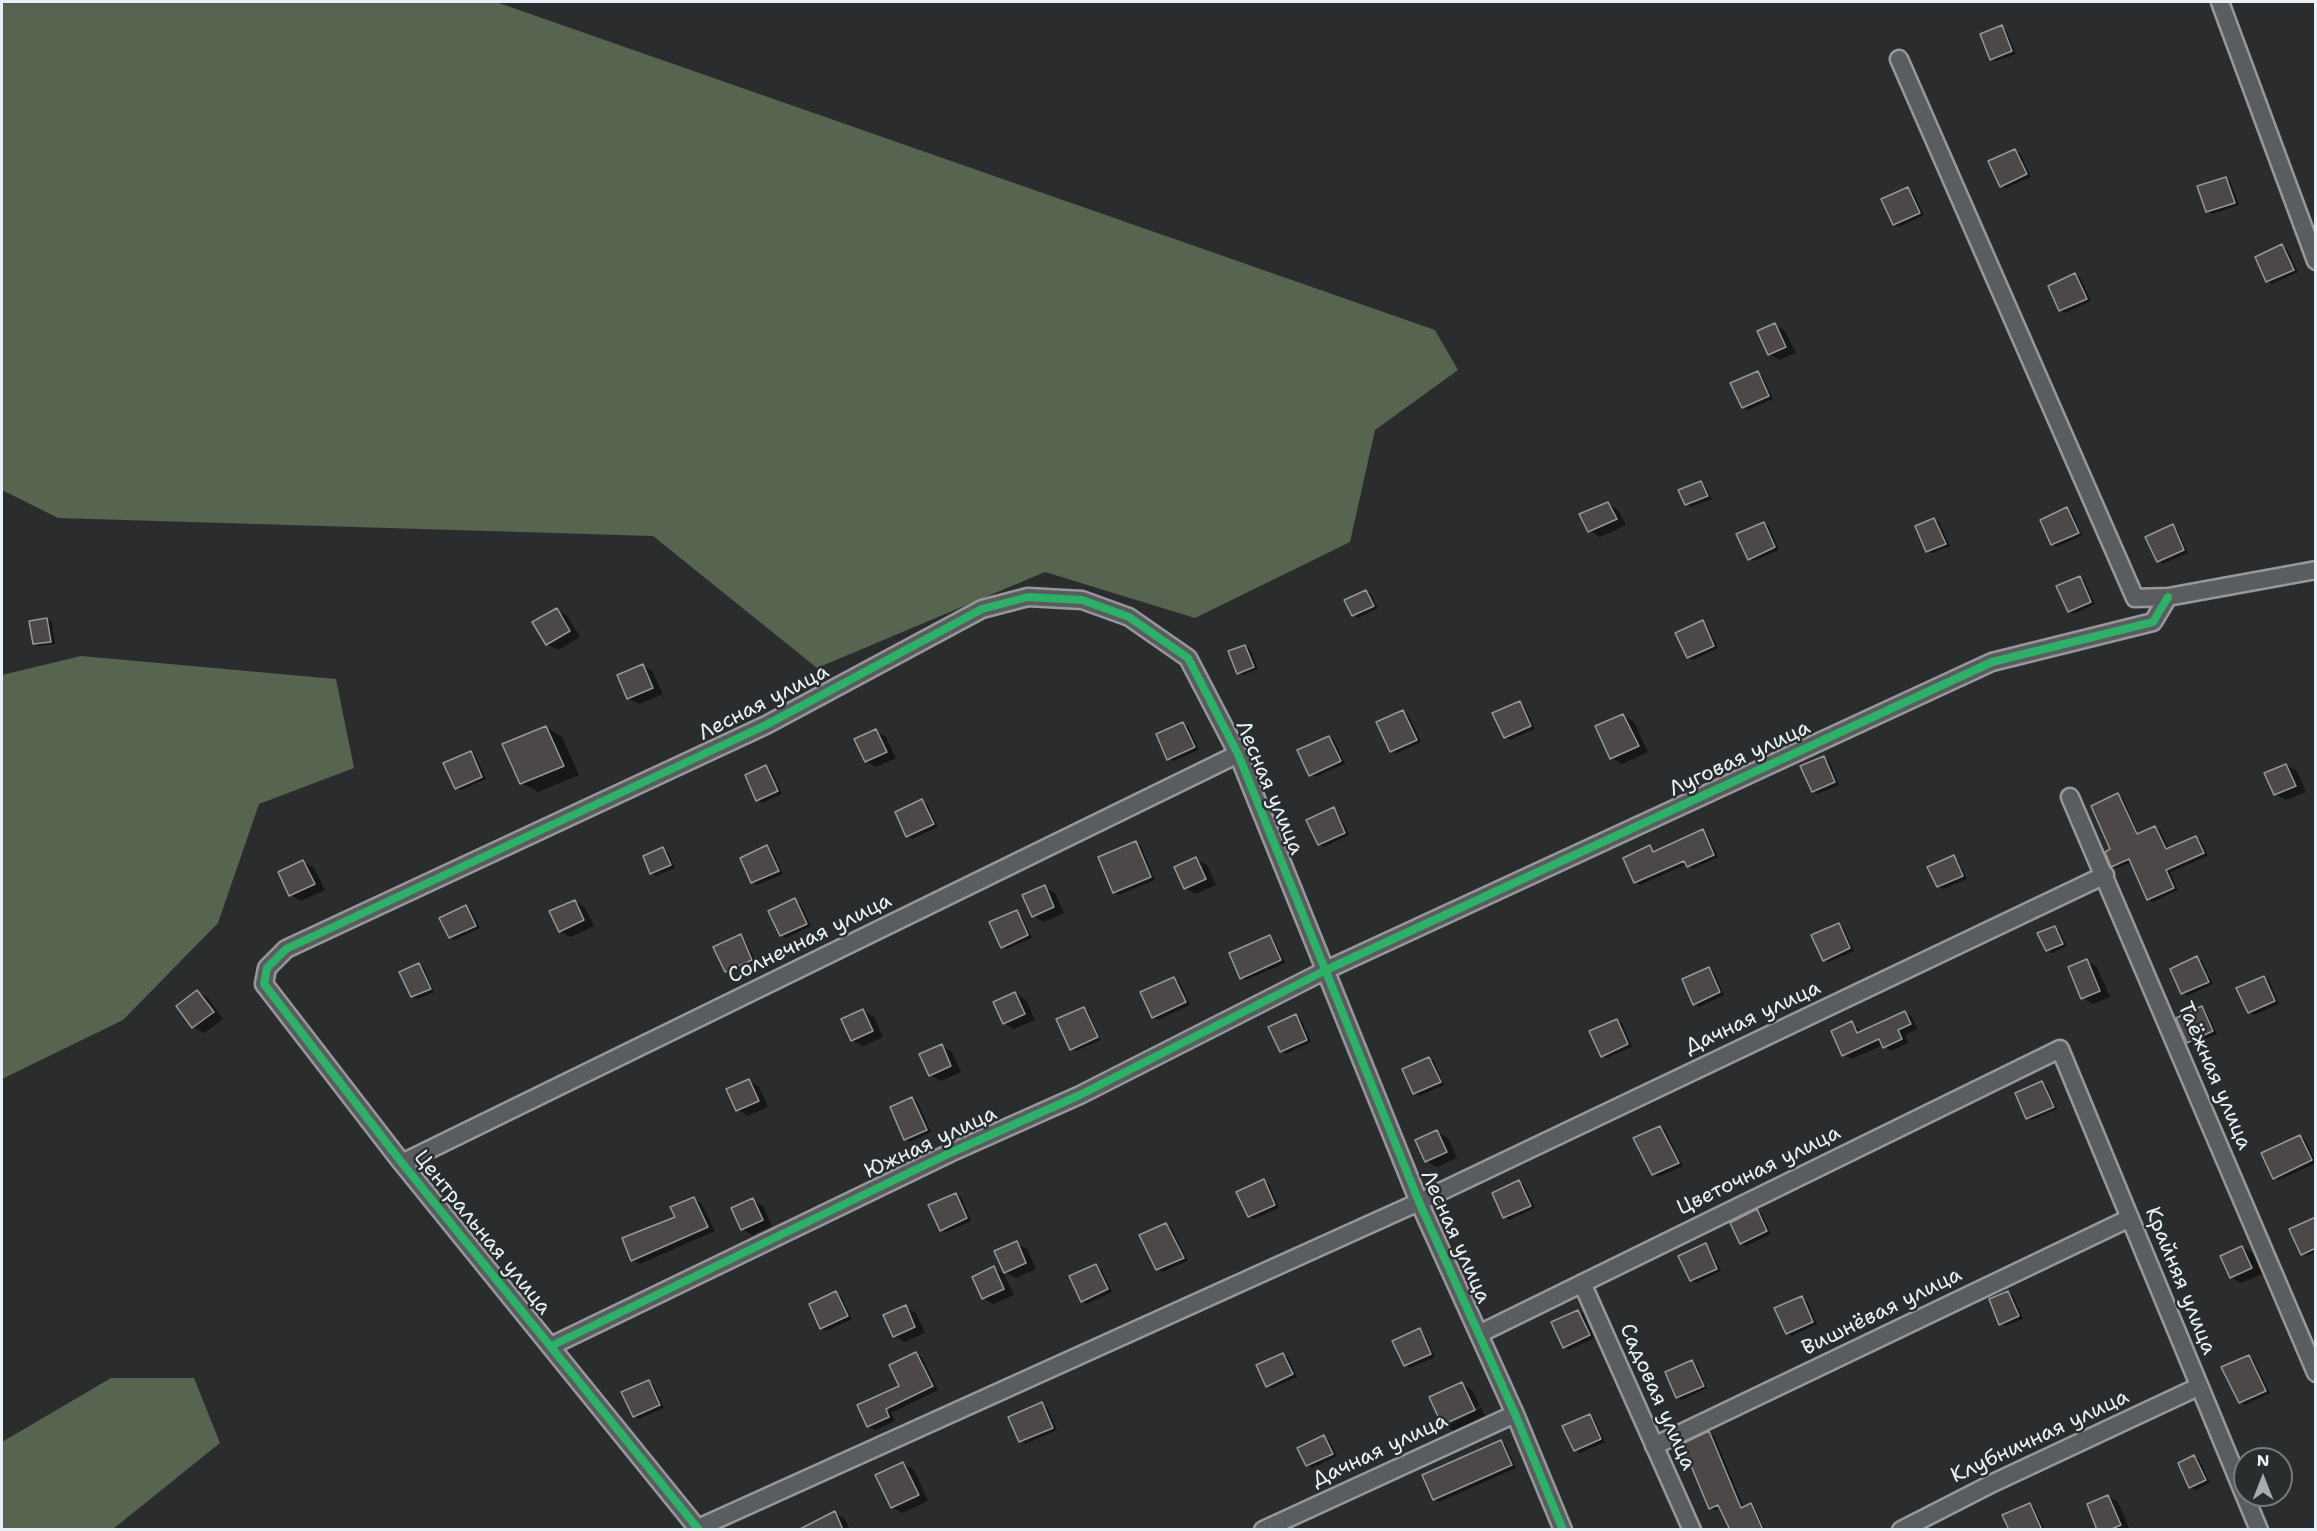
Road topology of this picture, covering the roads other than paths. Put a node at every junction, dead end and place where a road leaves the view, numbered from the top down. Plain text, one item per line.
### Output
1 (2220, 2) edge
2 (1899, 59) dead end
3 (2316, 261) edge
4 (2316, 570) edge
5 (2168, 597) junction
6 (1238, 754) junction
7 (2070, 797) dead end
8 (2105, 875) junction
9 (1326, 970) junction
10 (264, 984) joint
11 (2060, 1049) joint
12 (402, 1163) junction
13 (1419, 1202) junction
14 (2130, 1218) junction
15 (1582, 1283) junction
16 (1479, 1334) junction
17 (551, 1346) junction
18 (2316, 1373) edge
19 (2198, 1387) junction
20 (1515, 1414) junction
21 (1654, 1446) junction
22 (699, 1529) edge
23 (1263, 1530) edge
24 (1563, 1530) edge
25 (1692, 1530) edge
26 (1901, 1530) edge
27 (2259, 1530) edge

1 - 3 street
2 - 5 street
4 - 5 street
5 - 9 street, Луговая улица
6 - 9 street, Лесная улица
6 - 10 street, Лесная улица
6 - 12 street, Солнечная улица
7 - 8 street, Таёжная улица
8 - 13 street, Дачная улица
8 - 18 street, Таёжная улица
9 - 13 street, Лесная улица
9 - 17 street, Южная улица
10 - 12 street, Центральная улица
11 - 14 street, Крайняя улица
11 - 15 street, Цветочная улица
12 - 17 street, Центральная улица
13 - 16 street, Лесная улица
13 - 22 street, Дачная улица
14 - 19 street, Крайняя улица
14 - 21 street, Вишнёвая улица
15 - 16 street, Цветочная улица
15 - 21 street, Садовая улица
16 - 20 street, Лесная улица
17 - 22 street, Центральная улица
19 - 26 street, Клубничная улица
19 - 27 street, Крайняя улица
20 - 23 street, Дачная улица
20 - 24 street, Лесная улица
21 - 25 street, Садовая улица

